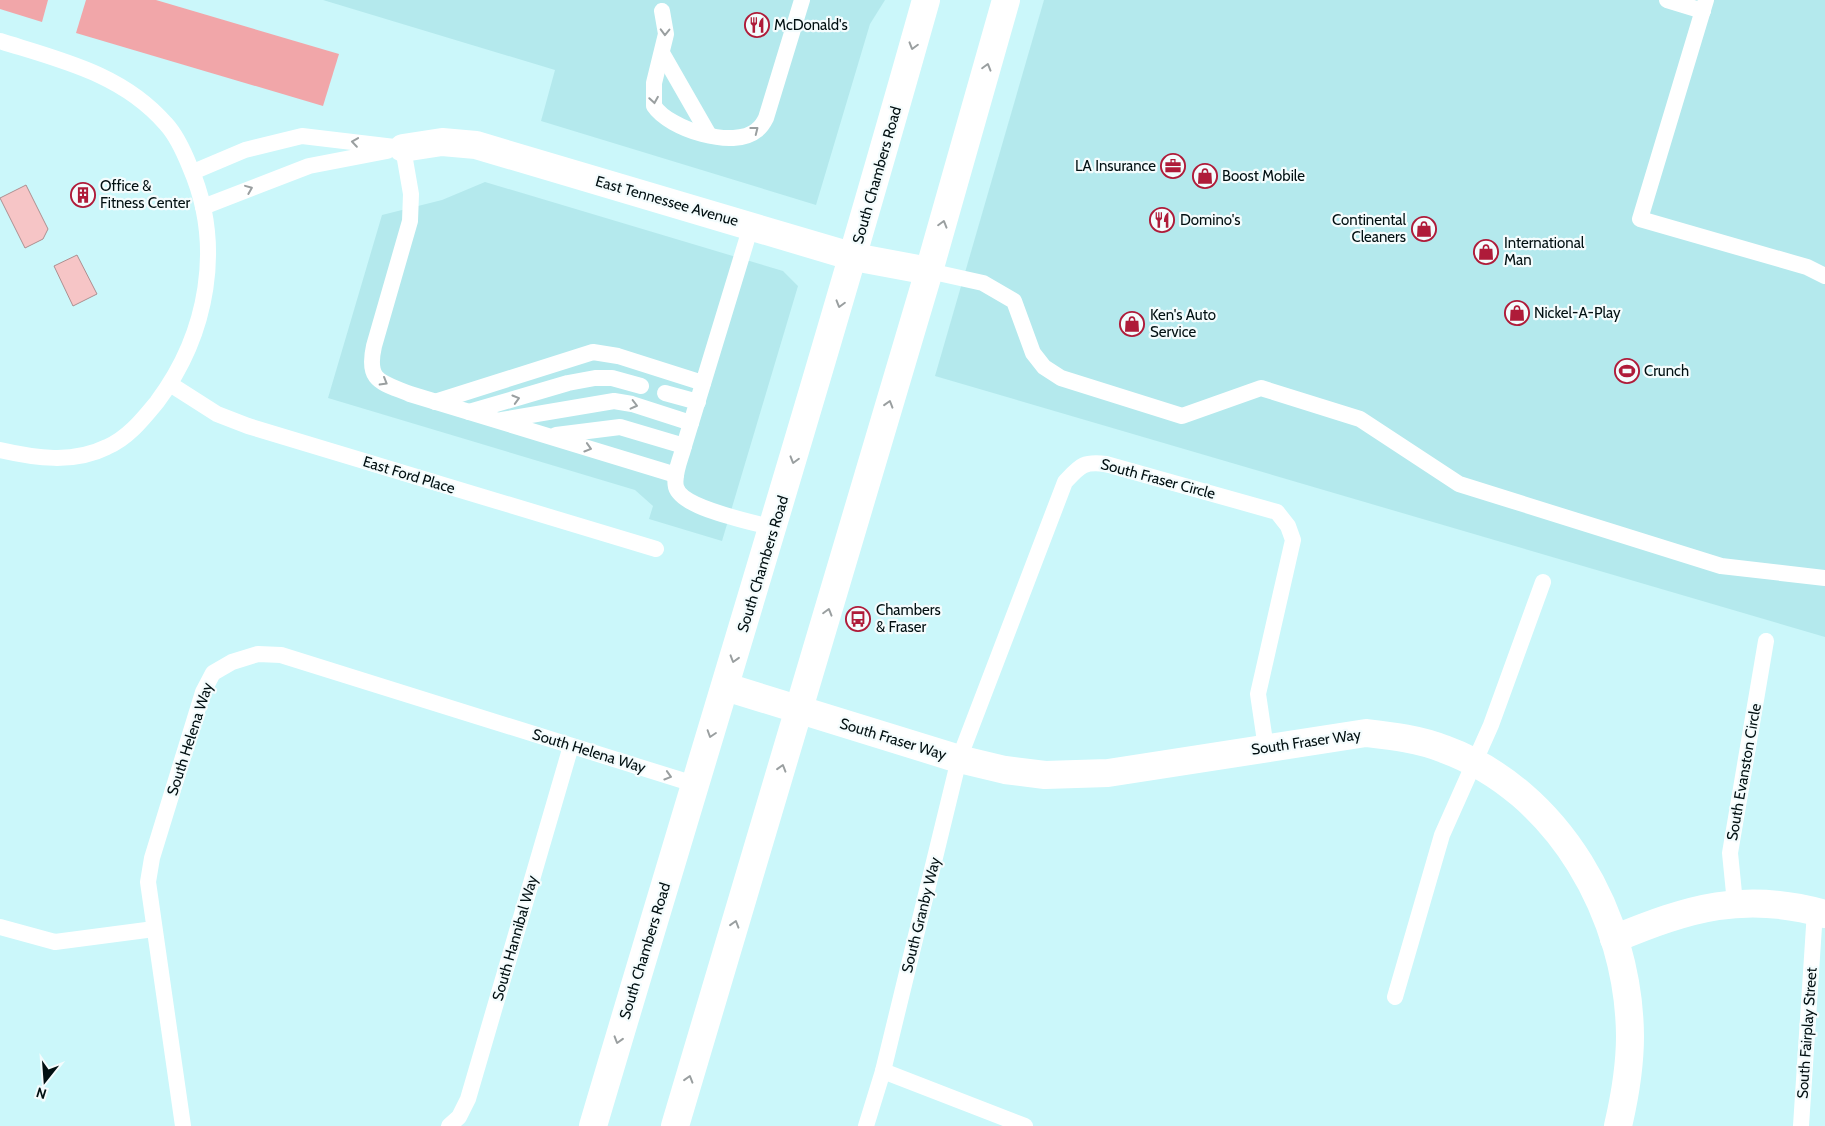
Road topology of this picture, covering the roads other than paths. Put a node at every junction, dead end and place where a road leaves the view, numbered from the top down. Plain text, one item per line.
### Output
1 (802, 0) edge
2 (926, 0) edge
3 (1006, 0) edge
4 (1667, 0) edge
5 (1705, 6) edge
6 (662, 11) dead end
7 (0, 41) edge
8 (662, 53) junction
9 (709, 135) junction
10 (403, 148) junction
11 (193, 172) junction
12 (203, 207) junction
13 (751, 226) junction
14 (854, 257) junction
15 (929, 270) junction
16 (1825, 276) edge
17 (703, 383) junction
18 (170, 384) junction
19 (641, 386) dead end
20 (665, 393) dead end
21 (435, 402) junction
22 (698, 402) junction
23 (469, 412) junction
24 (500, 420) junction
25 (691, 423) junction
26 (549, 436) junction
27 (684, 446) junction
28 (0, 450) edge
29 (676, 475) junction
30 (774, 528) junction
31 (656, 548) dead end
32 (1825, 578) edge
33 (1543, 582) dead end
34 (1766, 641) dead end
35 (726, 687) junction
36 (799, 711) junction
37 (571, 746) junction
38 (1266, 748) junction
39 (959, 759) junction
40 (1474, 763) junction
41 (694, 784) junction
42 (1735, 904) junction
43 (1820, 912) edge
44 (0, 927) edge
45 (154, 929) junction
46 (1614, 939) junction
47 (1395, 997) dead end
48 (883, 1071) junction
49 (183, 1126) edge
50 (449, 1126) edge
51 (593, 1126) edge
52 (675, 1126) edge
53 (866, 1126) edge
54 (1025, 1126) edge
55 (1618, 1126) edge
56 (1801, 1126) edge

9 -> 1 lane
2 -> 14 main road, South Chambers Road
15 -> 3 main road
4 - 5 lane
5 - 16 lane
6 -> 8 lane
7 - 11 lane
8 - 9 lane
8 -> 9 lane
10 -> 11 lane, East Tennessee Avenue
12 -> 10 lane, East Tennessee Avenue
10 - 13 main road, East Tennessee Avenue
10 -> 21 lane
11 - 12 lane
12 - 18 lane
13 - 14 main road, East Tennessee Avenue
13 - 17 lane
14 - 15 main road, East Tennessee Avenue
14 -> 30 main road, South Chambers Road
15 - 32 lane
36 -> 15 main road
17 - 21 lane
17 - 22 lane
18 - 28 lane
18 - 31 lane, East Ford Place
23 -> 19 lane
20 - 22 lane
21 - 23 lane
22 - 25 lane
23 - 24 lane
24 -> 25 lane
24 - 26 lane
25 - 27 lane
26 - 27 lane
26 -> 29 lane
27 - 29 lane
29 - 30 lane
30 -> 35 main road, South Chambers Road
33 - 40 lane
34 - 42 lane, South Evanston Circle
35 - 36 main road, South Fraser Way
35 -> 41 main road, South Chambers Road
36 - 39 main road, South Fraser Way
52 -> 36 main road
37 -> 41 lane, South Helena Way
37 - 45 lane, South Helena Way
37 - 50 lane, South Hannibal Way
38 - 39 main road, South Fraser Way
38 - 39 lane, South Fraser Circle
38 - 40 main road, South Fraser Way
39 - 48 lane, South Granby Way
40 - 46 main road, South Fraser Way
40 - 47 lane
41 -> 51 main road, South Chambers Road
42 - 43 main road
42 - 46 main road
43 - 56 lane, South Fairplay Street
44 - 45 lane
45 - 49 lane, South Helena Way
46 - 55 main road, South Fraser Way
48 - 53 lane, South Granby Way
48 - 54 lane

